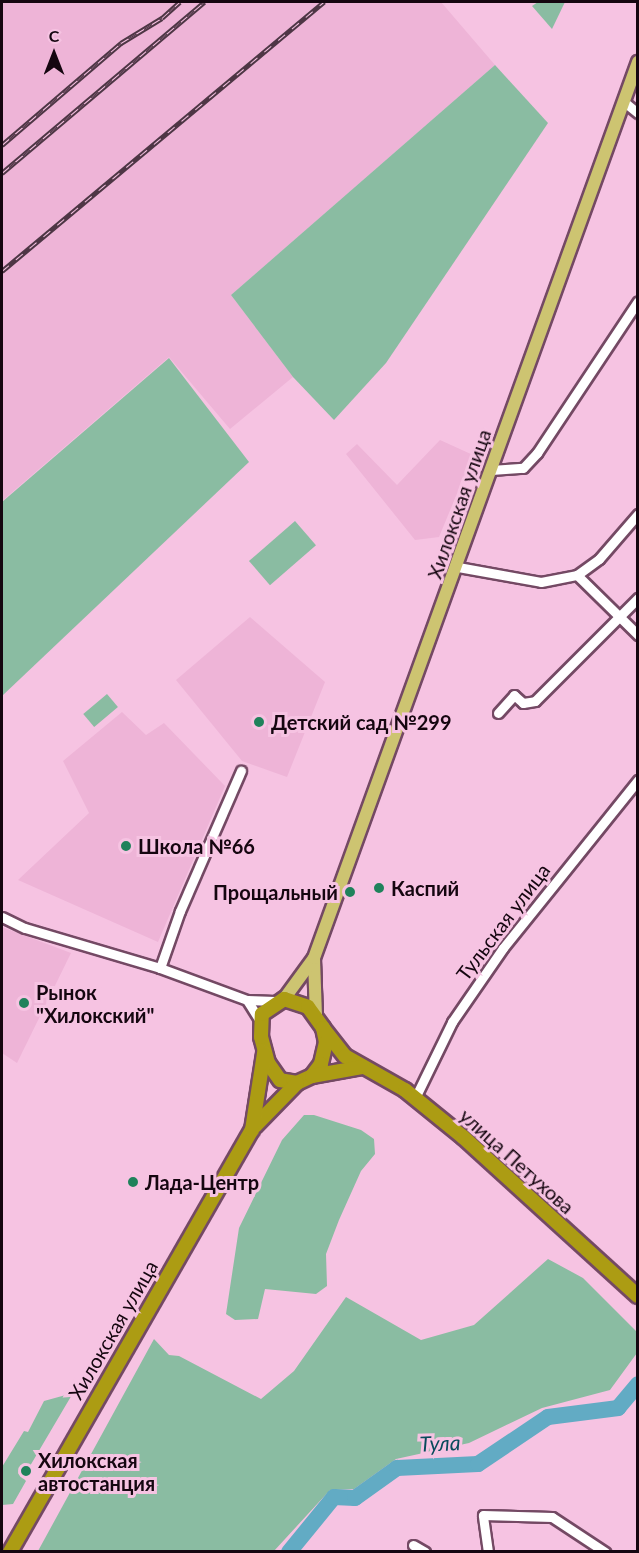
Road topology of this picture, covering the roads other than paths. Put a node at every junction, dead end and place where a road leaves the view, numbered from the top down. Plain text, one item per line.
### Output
1 (638, 62) edge
2 (623, 100) junction
3 (638, 113) edge
4 (638, 301) edge
5 (491, 470) junction
6 (638, 514) edge
7 (458, 567) junction
8 (577, 575) junction
9 (638, 597) edge
10 (616, 616) junction
11 (638, 635) edge
12 (498, 713) dead end
13 (241, 771) dead end
14 (638, 780) edge
15 (2, 917) edge
16 (314, 958) junction
17 (160, 968) junction
18 (248, 1000) junction
19 (279, 1000) junction
20 (261, 1022) junction
21 (319, 1023) junction
22 (264, 1053) junction
23 (363, 1066) junction
24 (312, 1077) junction
25 (297, 1083) junction
26 (415, 1098) junction
27 (252, 1130) junction
28 (638, 1296) edge
29 (412, 1545) dead end
30 (10, 1551) edge
31 (425, 1551) edge
32 (488, 1551) edge
33 (605, 1551) edge

1 - 2 main road, Хилокская улица
2 - 3 street
2 - 5 main road, Хилокская улица
4 - 5 street
5 - 7 main road, Хилокская улица
6 - 8 street
7 - 8 street
7 - 16 main road, Хилокская улица
8 - 10 street
9 - 10 street
10 - 11 street
10 - 12 street
13 - 17 street
14 - 26 street, Тульская улица
15 - 17 street
16 - 19 main road
16 - 21 main road
17 - 18 street
18 - 19 street
18 - 20 street
19 - 20 highway
19 - 21 highway
20 - 22 highway
21 - 23 highway, улица Петухова
21 - 24 highway
22 - 25 highway
22 - 27 highway
23 - 24 highway
23 - 26 highway, улица Петухова
24 - 25 highway
25 - 27 highway
26 - 28 highway, улица Петухова
27 - 30 highway, Хилокская улица
29 - 31 street
32 - 33 street

